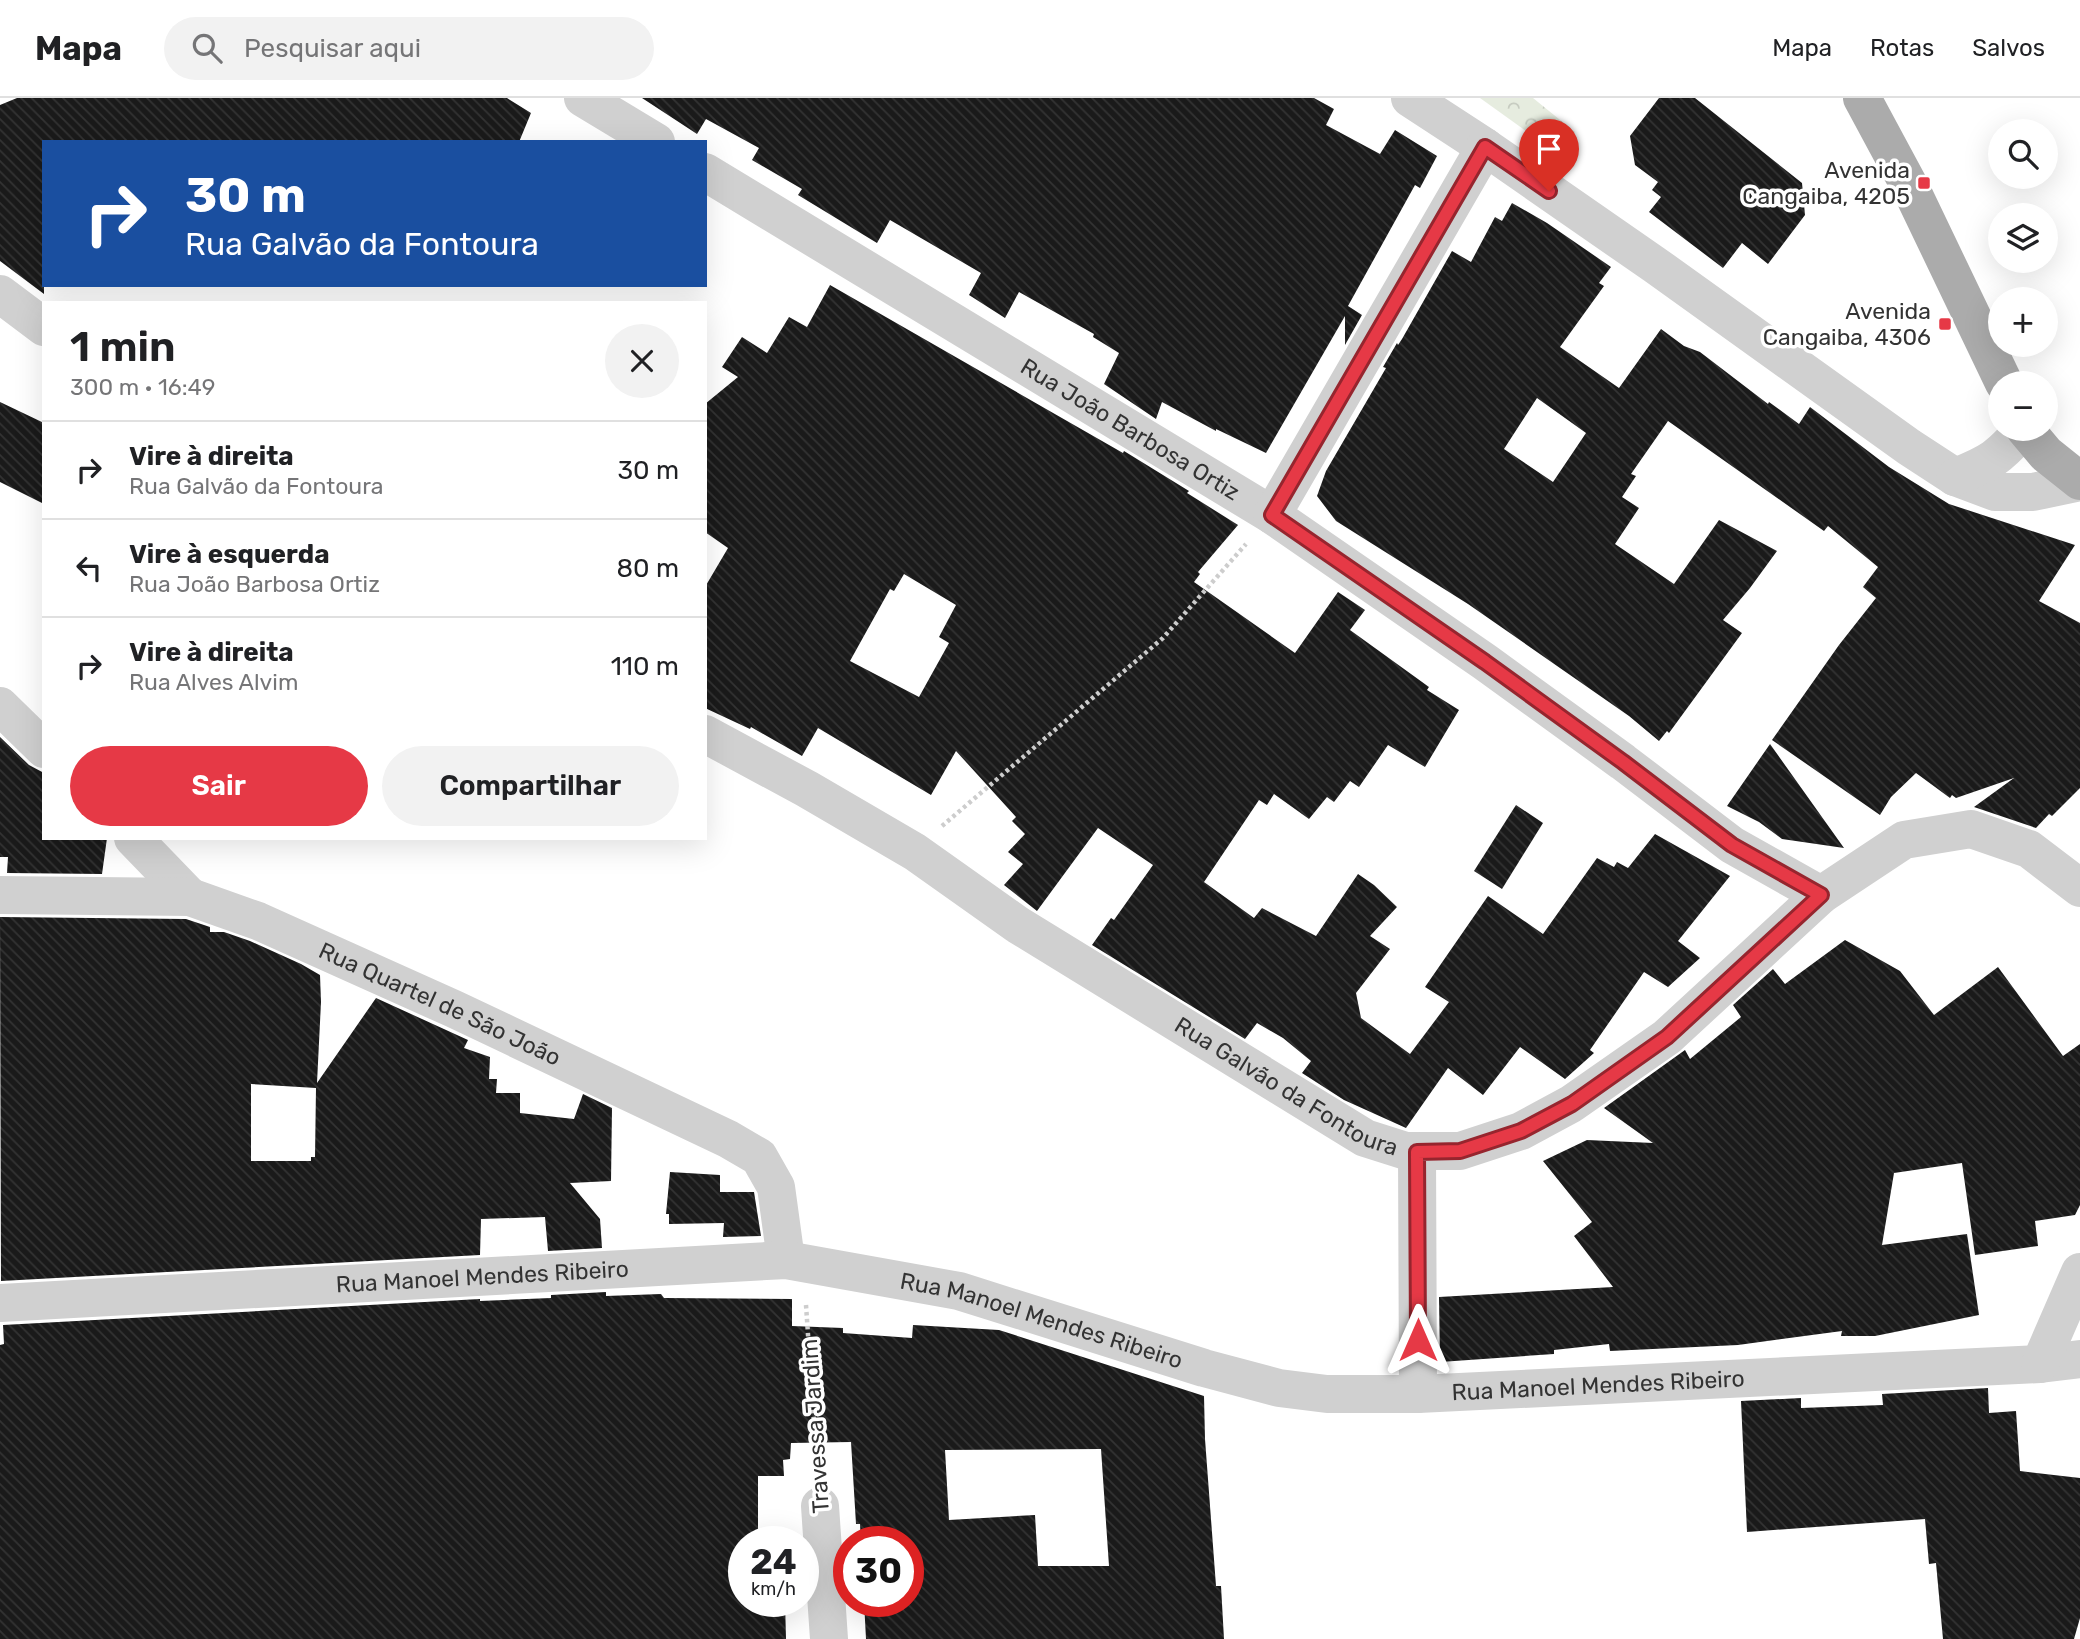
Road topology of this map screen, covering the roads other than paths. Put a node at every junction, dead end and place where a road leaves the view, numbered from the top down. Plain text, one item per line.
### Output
1 (583, 98) edge
2 (1410, 98) edge
3 (1862, 98) edge
4 (653, 140) edge
5 (1485, 147) junction
6 (707, 173) edge
7 (0, 294) edge
8 (42, 326) edge
9 (1998, 371) edge
10 (2014, 441) edge
11 (2035, 441) edge
12 (1955, 477) junction
13 (2080, 482) edge
14 (1272, 515) junction
15 (0, 706) edge
16 (707, 735) edge
17 (42, 747) edge
18 (135, 840) edge
19 (2080, 888) edge
20 (0, 895) edge
21 (1821, 895) junction
22 (190, 897) junction
23 (1417, 1152) junction
24 (786, 1260) junction
25 (2080, 1272) edge
26 (0, 1303) edge
27 (2080, 1359) edge
28 (2040, 1364) junction
29 (1418, 1394) junction
30 (820, 1506) road end
31 (829, 1639) edge

1 - 4 street
2 - 5 street
3 - 9 main road
5 - 12 street
5 - 14 street
6 - 14 street, Rua João Barbosa Ortiz
7 - 8 street
10 - 12 street
11 - 13 main road
12 - 13 street
14 - 21 street, Rua João Barbosa Ortiz
15 - 17 street
16 - 23 street, Rua Galvão da Fontoura
18 - 22 street
19 - 21 street, Rua Galvão da Fontoura
20 - 22 street, Rua Quartel de São João
21 - 23 street, Rua Galvão da Fontoura
22 - 24 street, Rua Quartel de São João
23 - 29 street
24 - 26 street, Rua Manoel Mendes Ribeiro
24 - 29 street, Rua Manoel Mendes Ribeiro
25 - 28 street
27 - 28 street, Rua Manoel Mendes Ribeiro
28 - 29 street, Rua Manoel Mendes Ribeiro
30 - 31 street, Travessa Jardim

